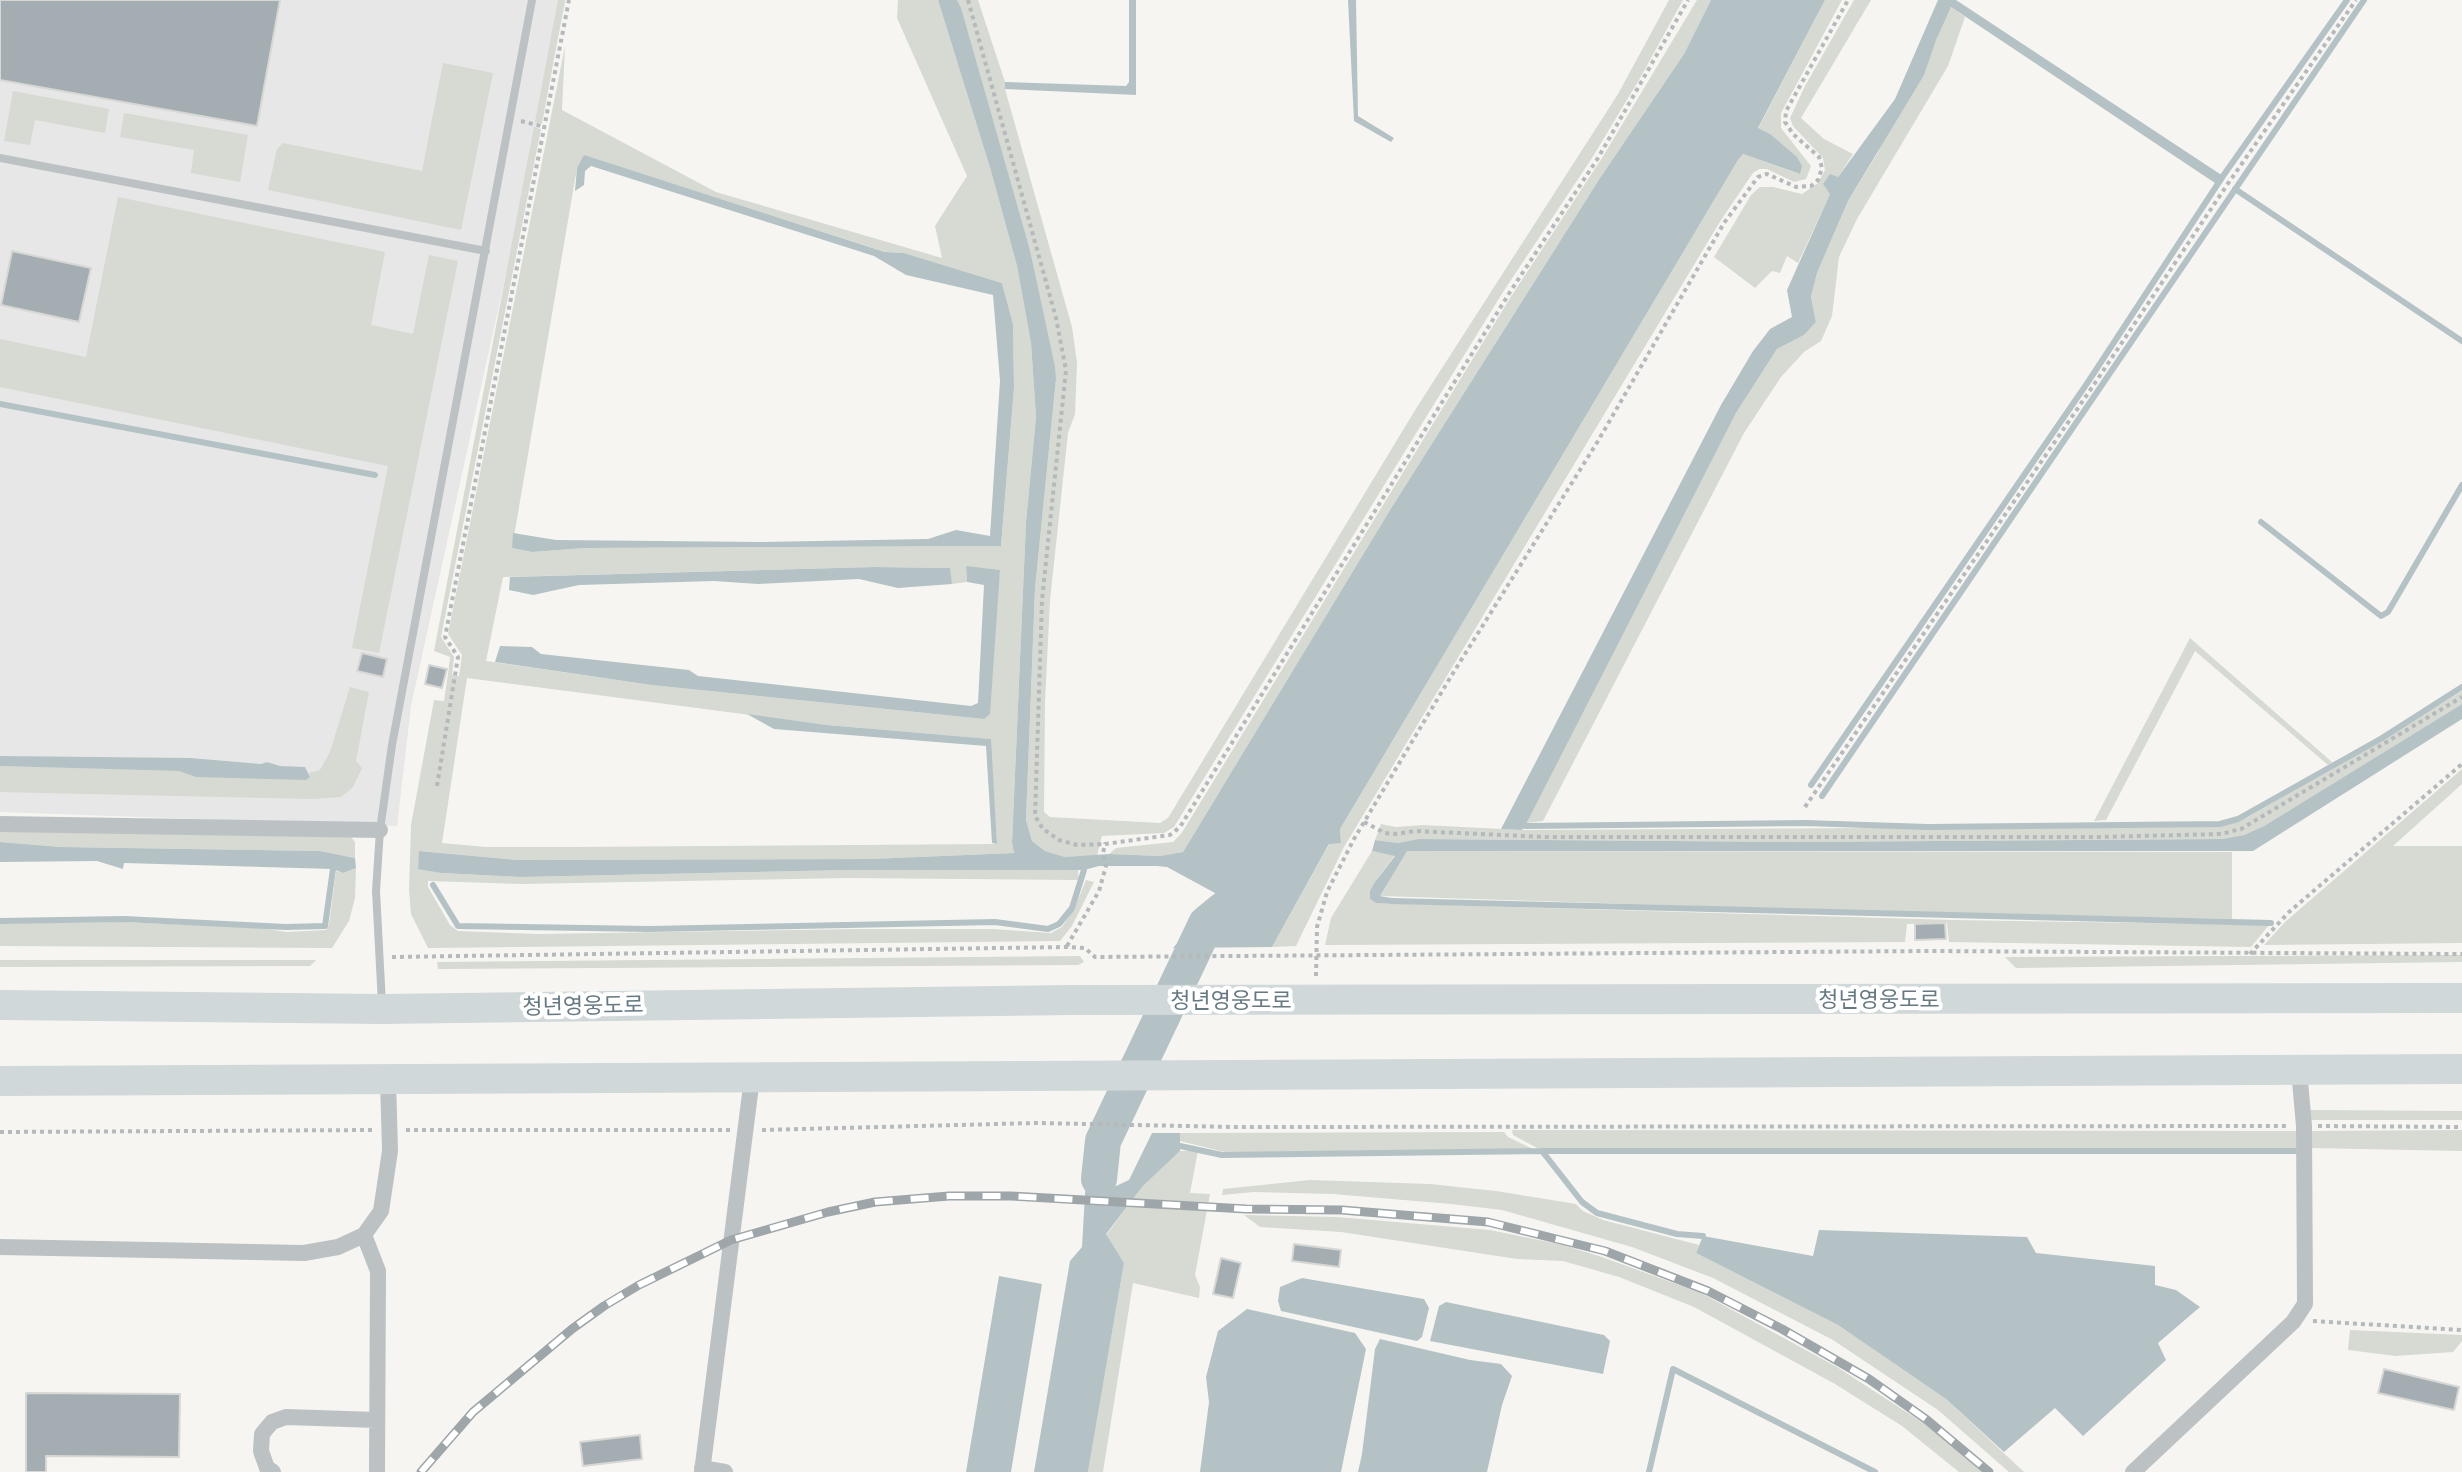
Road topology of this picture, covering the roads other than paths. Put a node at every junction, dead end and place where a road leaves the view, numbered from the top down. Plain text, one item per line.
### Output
1 (532, 0) edge
2 (0, 158) edge
3 (486, 251) junction
4 (0, 824) edge
5 (380, 830) junction
6 (2462, 998) edge
7 (0, 1005) edge
8 (382, 1009) junction
9 (2462, 1069) edge
10 (2299, 1070) junction
11 (752, 1078) junction
12 (388, 1080) junction
13 (0, 1081) edge
14 (364, 1235) junction
15 (0, 1247) edge
16 (377, 1420) junction
17 (702, 1470) edge
18 (273, 1472) edge
19 (377, 1472) edge
20 (725, 1472) edge
21 (2133, 1472) edge

1 - 3 lane
2 - 3 lane
3 - 5 lane
4 - 5 street
5 - 8 lane
6 - 8 highway, 청년영웅도로
7 - 8 highway, 청년영웅도로
9 - 10 highway
10 - 11 highway
10 - 21 street
11 - 12 highway
11 - 17 street
12 - 13 highway
12 - 14 street
14 - 15 street
14 - 16 street
16 - 18 street
16 - 19 street
17 - 20 street

